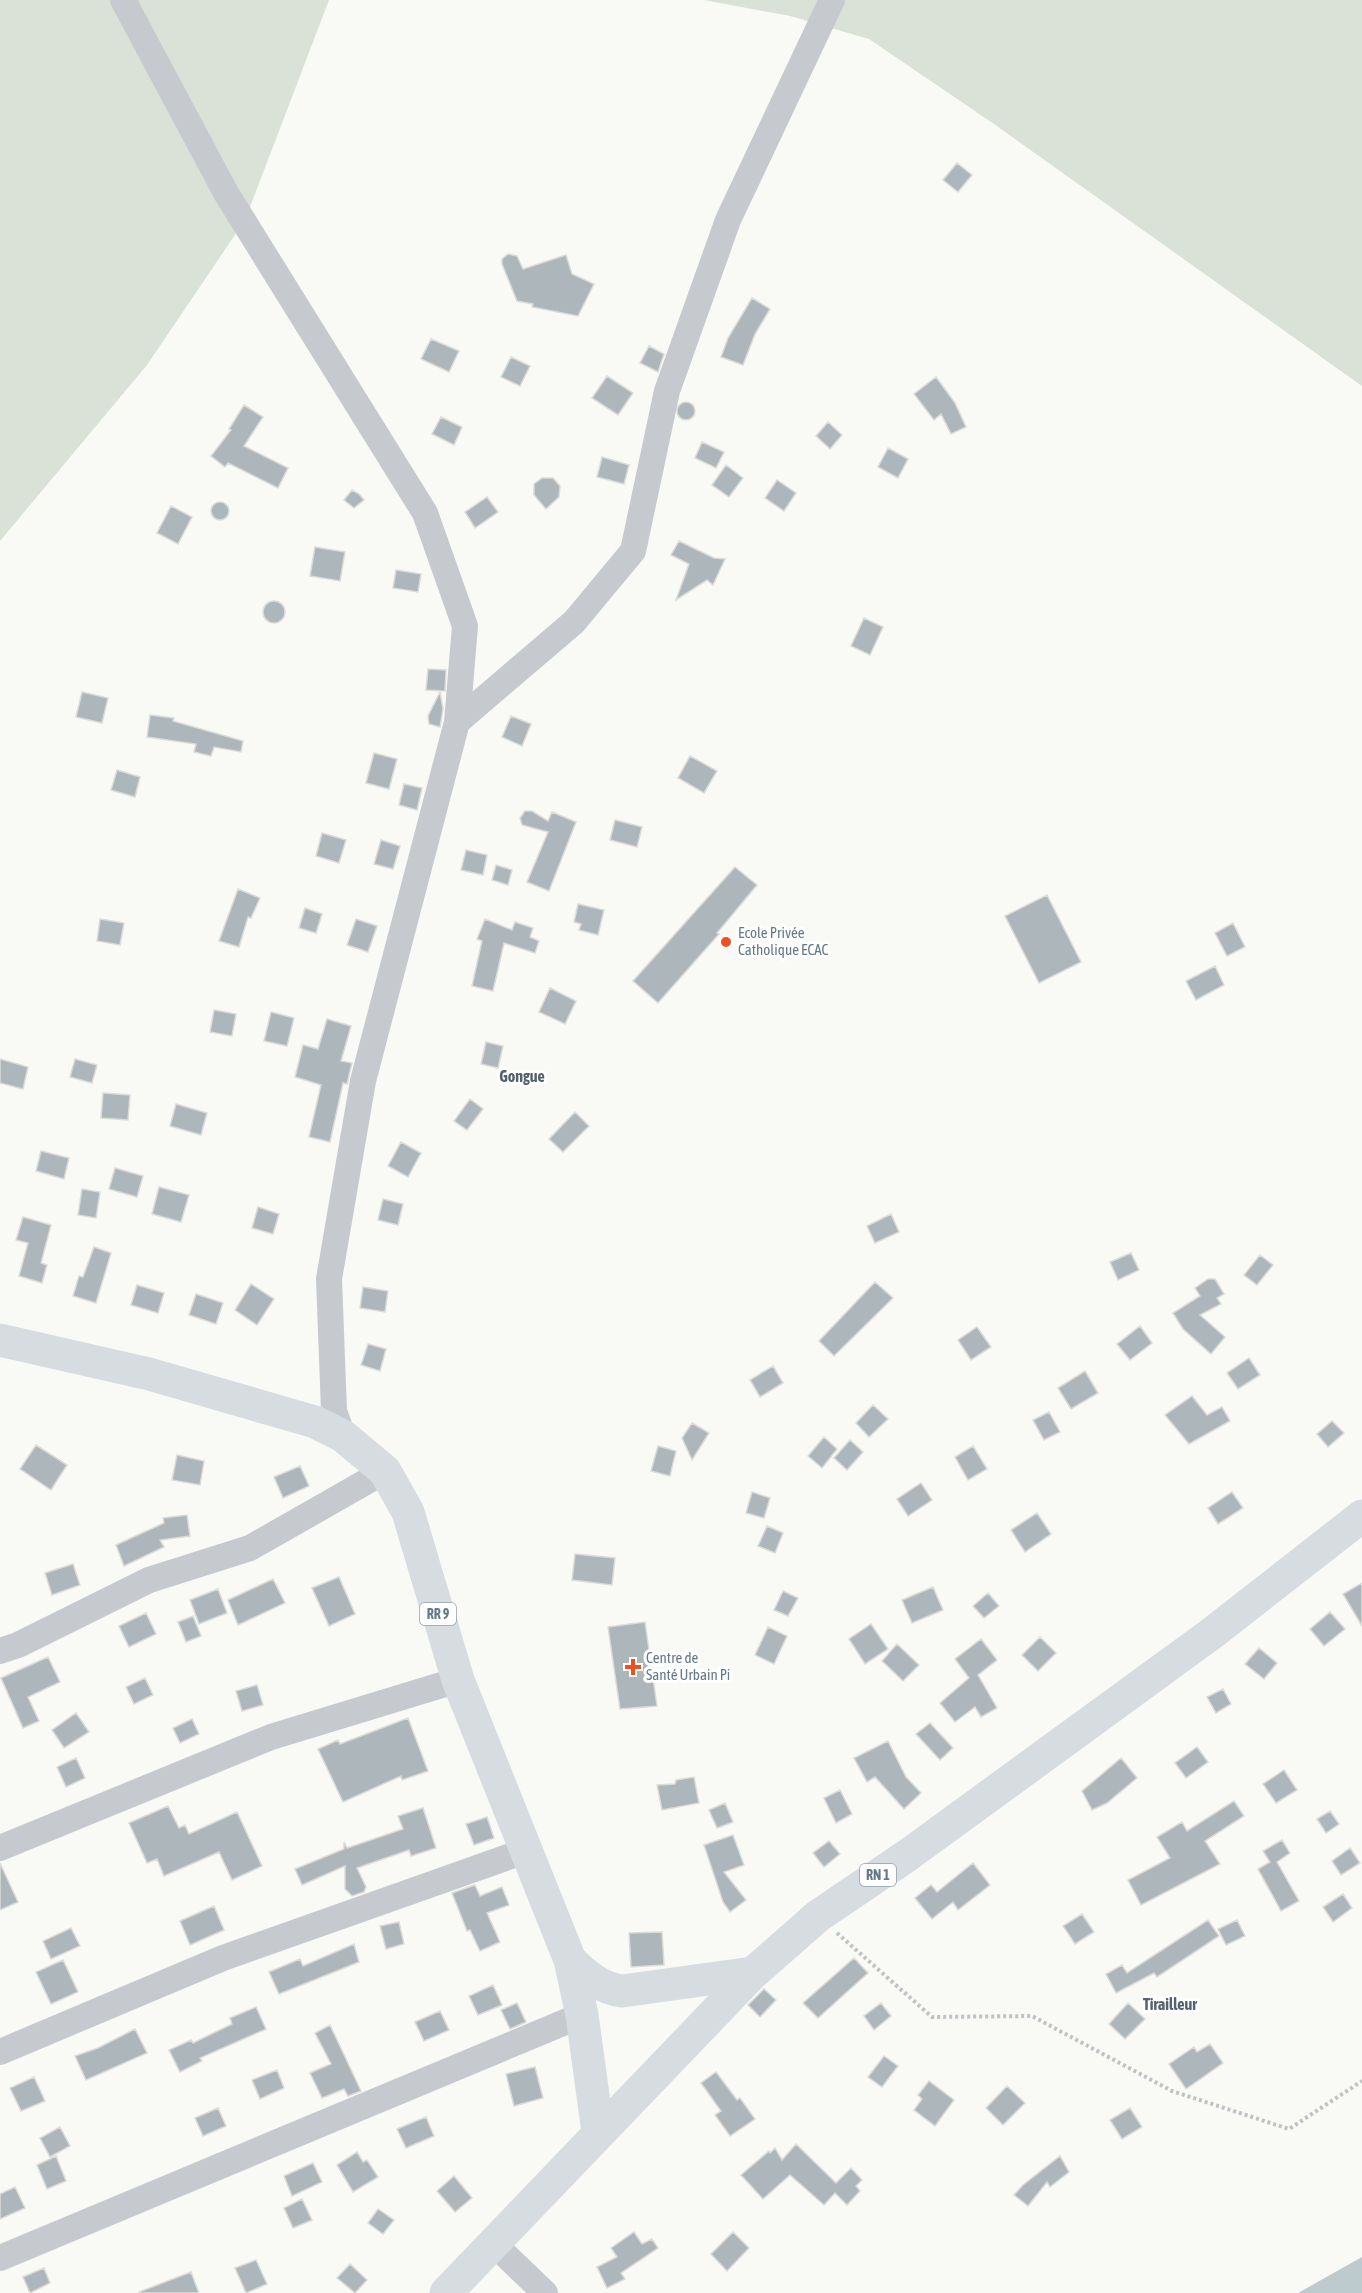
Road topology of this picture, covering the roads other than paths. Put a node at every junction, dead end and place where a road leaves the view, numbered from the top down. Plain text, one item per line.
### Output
1 (123, 0) edge
2 (832, 0) edge
3 (457, 722) junction
4 (0, 1340) edge
5 (343, 1436) junction
6 (385, 1471) junction
7 (1362, 1516) edge
8 (0, 1651) edge
9 (458, 1680) junction
10 (0, 1848) edge
11 (528, 1850) junction
12 (570, 1960) junction
13 (753, 1973) junction
14 (582, 2015) junction
15 (0, 2052) edge
16 (598, 2132) junction
17 (493, 2243) junction
18 (0, 2258) edge
19 (446, 2293) edge
20 (545, 2293) edge

1 - 3 street
2 - 3 street
3 - 5 street
4 - 5 main road, RR 9
5 - 6 main road, RR 9
6 - 8 street
6 - 9 main road, RR 9
7 - 13 main road, RN 1
9 - 10 street
9 - 11 main road, RR 9
11 - 12 main road, RR 9
11 - 15 street
12 - 13 main road, RR 9
12 - 14 main road, RR 9
13 - 16 main road, RN 1
14 - 16 main road, RR 9
14 - 18 street
16 - 17 main road, RN 1
17 - 19 main road, RN 1
17 - 20 street

